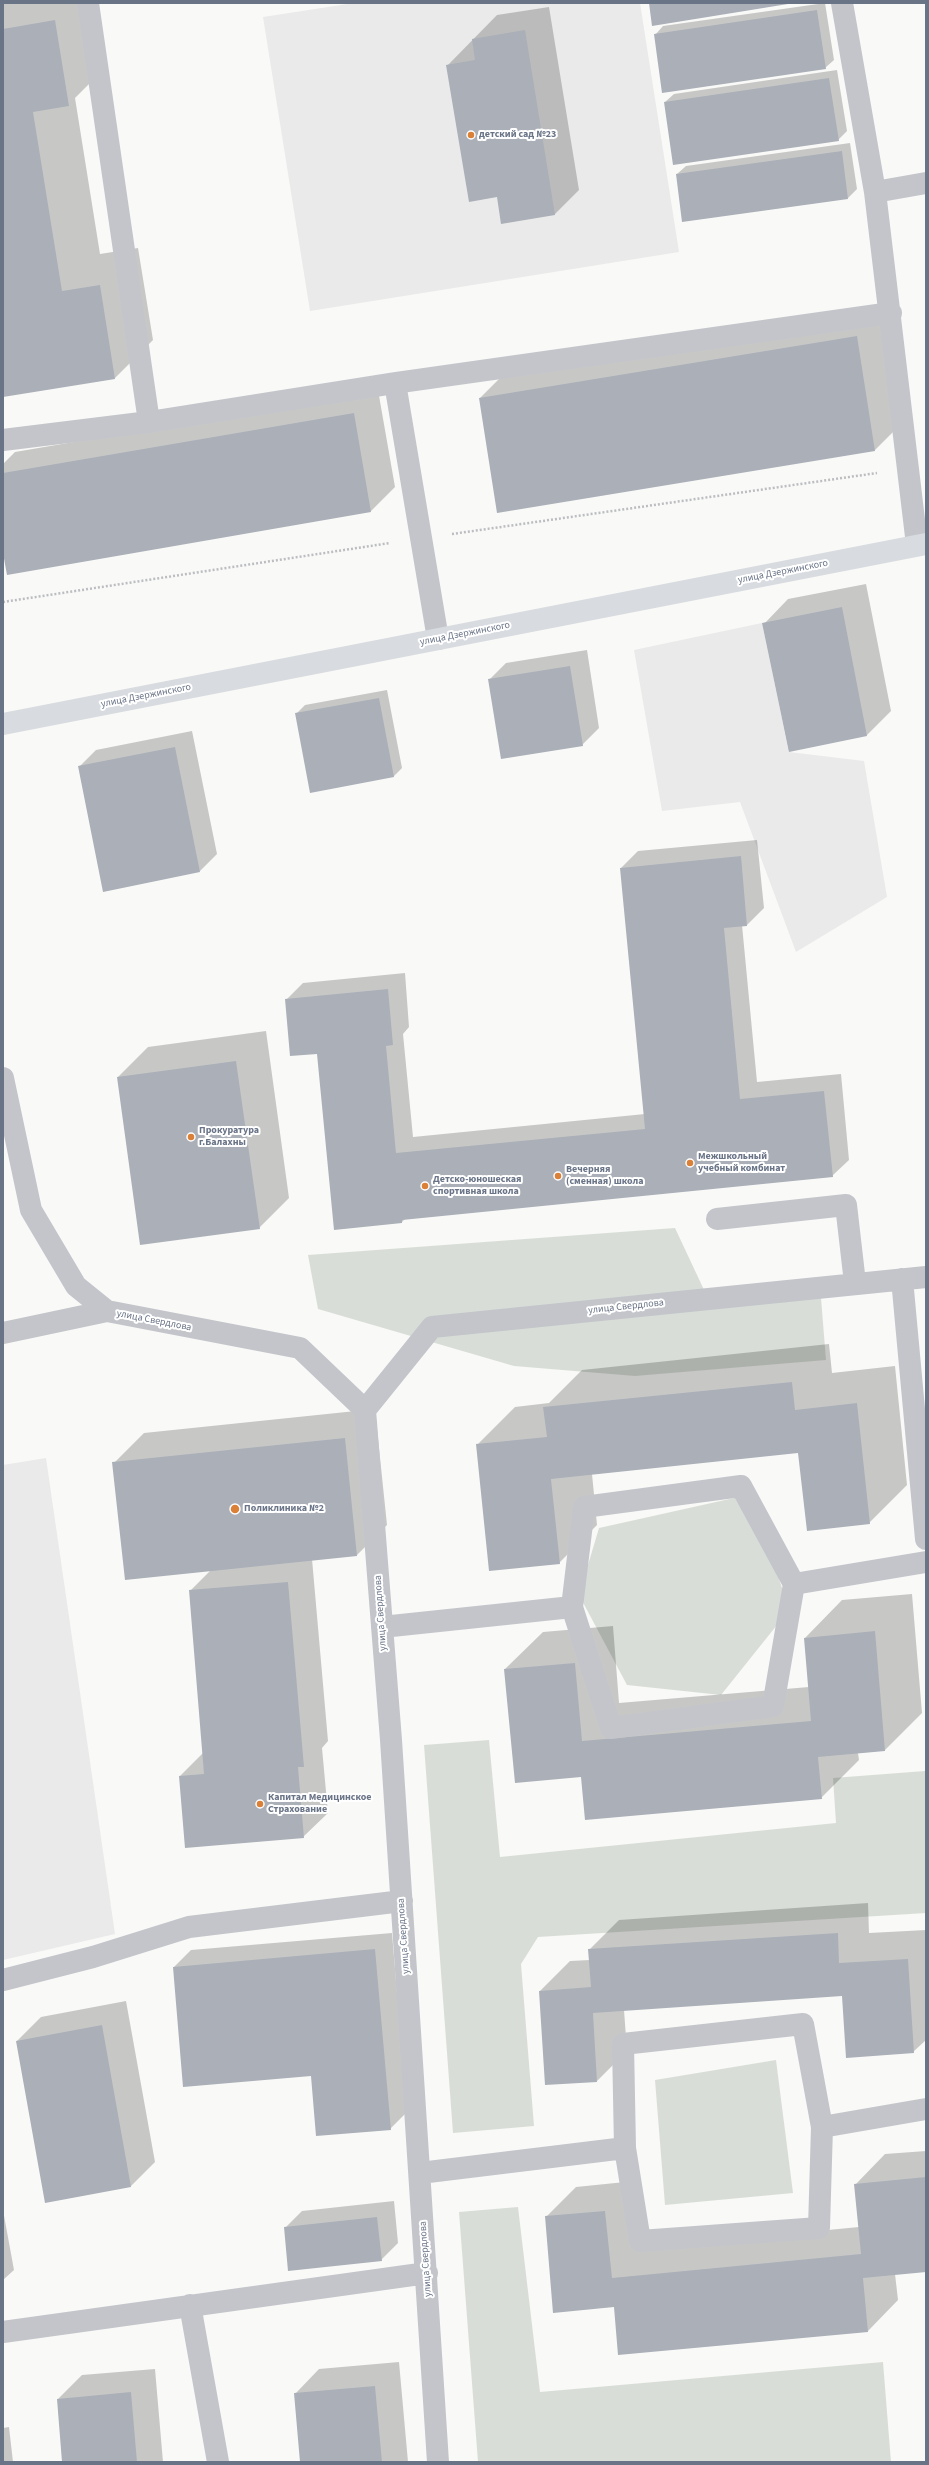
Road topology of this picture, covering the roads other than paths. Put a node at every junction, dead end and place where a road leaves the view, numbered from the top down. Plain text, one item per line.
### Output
1 (88, 3) edge
2 (842, 3) edge
3 (926, 183) edge
4 (875, 192) junction
5 (891, 313) junction
6 (395, 383) junction
7 (148, 422) junction
8 (3, 440) edge
9 (922, 545) edge
10 (438, 639) junction
11 (3, 724) edge
12 (3, 1078) edge
13 (717, 1219) dead end
14 (926, 1277) edge
15 (902, 1278) junction
16 (855, 1283) junction
17 (107, 1311) junction
18 (3, 1333) edge
19 (365, 1410) junction
20 (926, 1539) edge
21 (926, 1562) edge
22 (794, 1584) junction
23 (572, 1607) junction
24 (382, 1627) junction
25 (402, 1901) junction
26 (3, 1980) edge
27 (926, 2109) edge
28 (822, 2127) junction
29 (624, 2148) junction
30 (420, 2173) junction
31 (427, 2273) junction
32 (190, 2305) junction
33 (3, 2332) edge
34 (218, 2462) edge
35 (438, 2462) edge

1 - 7 street
2 - 4 street
3 - 4 street
4 - 5 street
5 - 6 street
5 - 9 street
6 - 7 street
6 - 10 street
7 - 8 street
9 - 10 main road, улица Дзержинского
10 - 11 main road, улица Дзержинского
12 - 17 street, улица Свердлова
13 - 16 street
14 - 15 street, улица Свердлова
15 - 16 street, улица Свердлова
15 - 20 street
16 - 19 street, улица Свердлова
17 - 18 street
17 - 19 street, улица Свердлова
19 - 24 street, улица Свердлова
21 - 22 street
22 - 23 street
22 - 23 street
23 - 24 street
24 - 25 street, улица Свердлова
25 - 26 street
25 - 30 street, улица Свердлова
27 - 28 street
28 - 29 street
28 - 29 street
29 - 30 street
30 - 31 street, улица Свердлова
31 - 32 street
31 - 35 street, улица Свердлова
32 - 33 street
32 - 34 street

